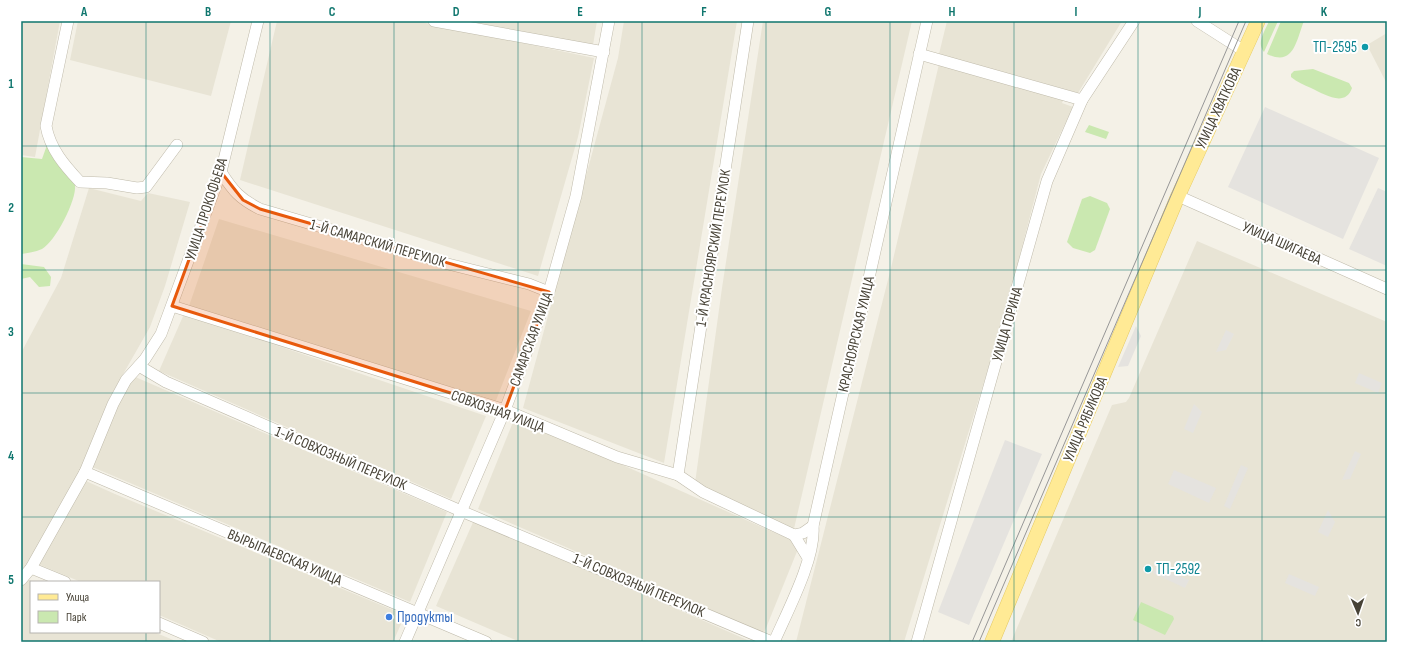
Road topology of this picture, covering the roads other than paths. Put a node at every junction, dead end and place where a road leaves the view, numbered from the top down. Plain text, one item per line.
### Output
1 (68, 21) edge
2 (258, 21) edge
3 (434, 21) edge
4 (609, 21) edge
5 (748, 21) edge
6 (927, 21) edge
7 (1134, 21) edge
8 (1197, 21) edge
9 (1258, 21) edge
10 (464, 24) edge
11 (1244, 51) junction
12 (604, 52) junction
13 (919, 54) junction
14 (1082, 100) junction
15 (177, 145) dead end
16 (221, 172) junction
17 (1178, 196) junction
18 (1387, 289) edge
19 (549, 292) junction
20 (172, 306) junction
21 (139, 366) junction
22 (505, 410) junction
23 (85, 472) junction
24 (678, 475) junction
25 (461, 510) junction
26 (813, 526) junction
27 (794, 534) junction
28 (808, 558) junction
29 (31, 568) junction
30 (21, 580) edge
31 (63, 581) edge
32 (418, 613) junction
33 (160, 623) edge
34 (203, 642) edge
35 (406, 642) edge
36 (486, 642) edge
37 (773, 642) edge
38 (917, 642) edge
39 (992, 642) edge

1 - 15 street
2 - 16 street, УЛИЦА ПРОКОФЬЕВА
3 - 10 street
4 - 12 street, САМАРСКАЯ УЛИЦА
5 - 24 street, 1-Й КРАСНОЯРСКИЙ ПЕРЕУЛОК
6 - 13 street, КРАСНОЯРСКАЯ УЛИЦА
7 - 14 street, УЛИЦА ГОРИНА
8 - 11 street
9 - 11 main road, УЛИЦА ХВАТКОВА
10 - 12 street
11 - 17 main road, УЛИЦА ХВАТКОВА
12 - 19 street, САМАРСКАЯ УЛИЦА
13 - 14 street
13 - 26 street, КРАСНОЯРСКАЯ УЛИЦА
14 - 38 street, УЛИЦА ГОРИНА
16 - 19 street, 1-Й САМАРСКИЙ ПЕРЕУЛОК
16 - 20 street, УЛИЦА ПРОКОФЬЕВА
17 - 18 street, УЛИЦА ШИГАЕВА
17 - 39 main road, УЛИЦА РЯБИКОВА
19 - 22 street, САМАРСКАЯ УЛИЦА
20 - 21 street, УЛИЦА ПРОКОФЬЕВА
20 - 22 street, СОВХОЗНАЯ УЛИЦА
21 - 23 street
21 - 25 street, 1-Й СОВХОЗНЫЙ ПЕРЕУЛОК
22 - 24 street, СОВХОЗНАЯ УЛИЦА
22 - 25 street, САМАРСКАЯ УЛИЦА
23 - 29 street
23 - 32 street, ВЫРЫПАЕВСКАЯ УЛИЦА
24 - 27 street, СОВХОЗНАЯ УЛИЦА
25 - 32 street, САМАРСКАЯ УЛИЦА
25 - 37 street, 1-Й СОВХОЗНЫЙ ПЕРЕУЛОК
26 - 27 street
26 - 28 street, КРАСНОЯРСКАЯ УЛИЦА
27 - 28 street
28 - 37 street, КРАСНОЯРСКАЯ УЛИЦА
29 - 30 street
29 - 31 street
32 - 35 street, САМАРСКАЯ УЛИЦА
32 - 36 street, ВЫРЫПАЕВСКАЯ УЛИЦА
33 - 34 street

